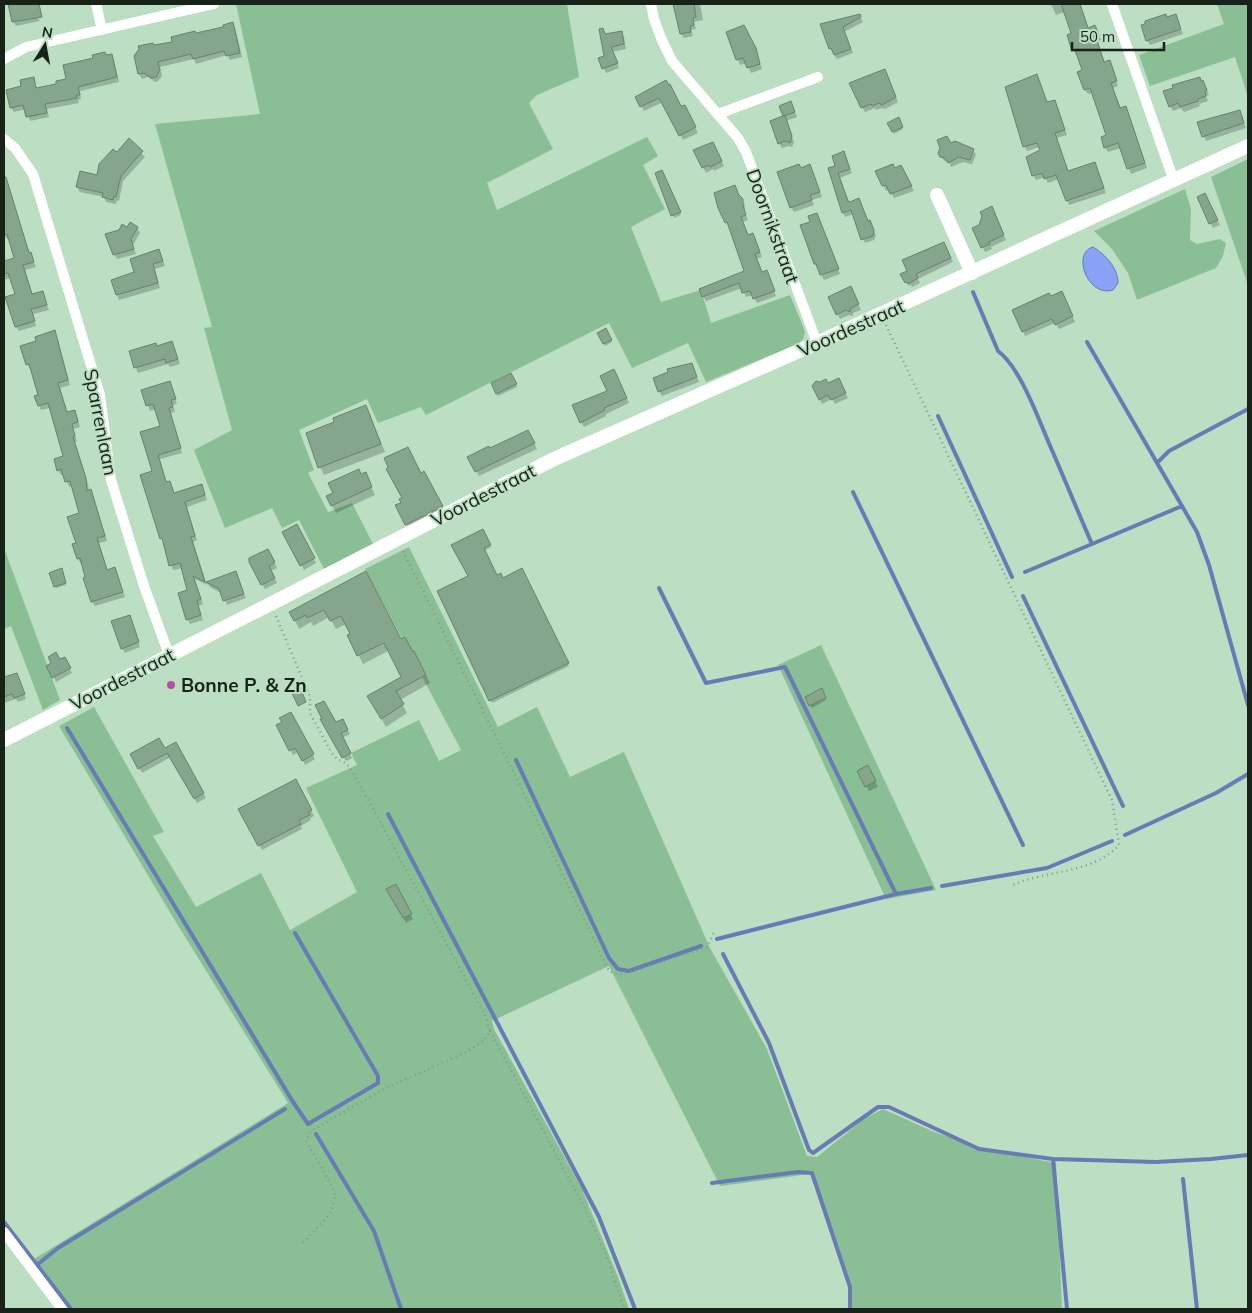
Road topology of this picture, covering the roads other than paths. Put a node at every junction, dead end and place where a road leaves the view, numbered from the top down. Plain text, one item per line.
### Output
1 (96, 4) edge
2 (214, 4) edge
3 (651, 4) edge
4 (1112, 4) edge
5 (102, 30) junction
6 (4, 59) edge
7 (818, 77) dead end
8 (718, 114) junction
9 (4, 139) edge
10 (1248, 146) edge
11 (1174, 180) junction
12 (937, 195) dead end
13 (972, 273) junction
14 (818, 343) junction
15 (169, 655) junction
16 (4, 740) edge
17 (4, 1232) edge
18 (62, 1309) edge

1 - 5 street
2 - 5 street
3 - 8 street, Doornikstraat
4 - 11 street
5 - 6 street
7 - 8 street
8 - 14 street, Doornikstraat
9 - 15 street, Sparrenlaan
10 - 11 street, Voordestraat
11 - 13 street, Voordestraat
12 - 13 street
13 - 14 street, Voordestraat
14 - 15 street, Voordestraat
15 - 16 street, Voordestraat
17 - 18 street

